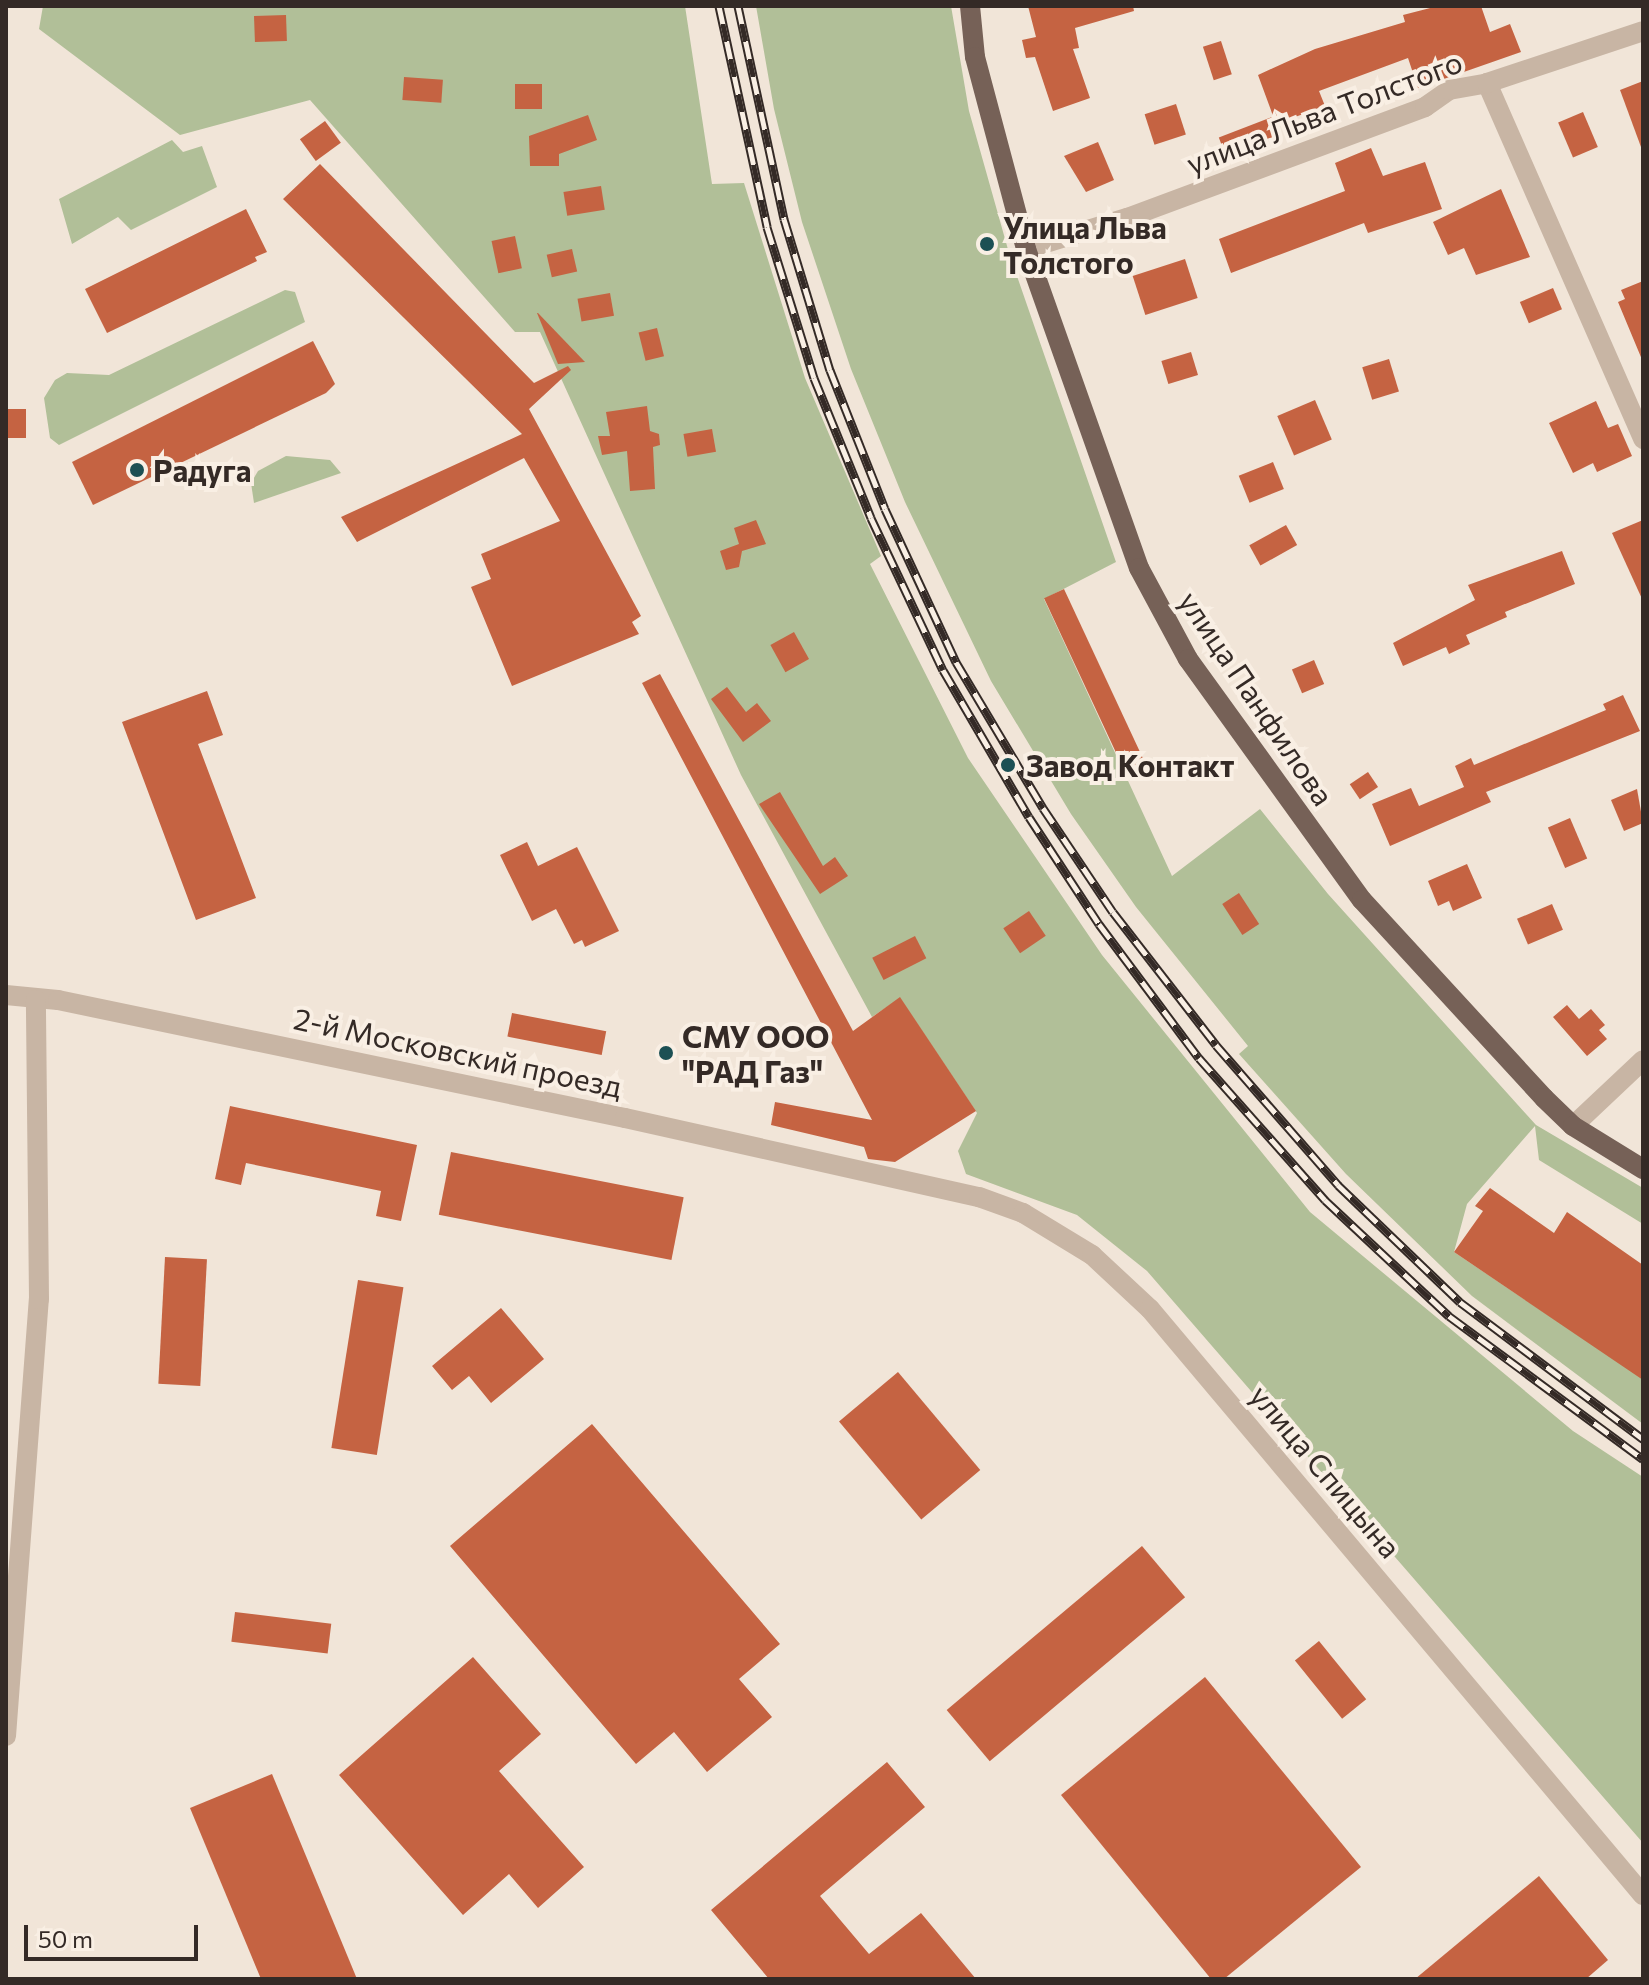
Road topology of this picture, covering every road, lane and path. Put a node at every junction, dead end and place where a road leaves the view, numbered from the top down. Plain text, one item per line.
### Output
1 (970, 6) edge
2 (1643, 31) edge
3 (1487, 83) junction
4 (1026, 249) junction
5 (1643, 439) edge
6 (6, 995) edge
7 (36, 1000) junction
8 (1643, 1060) edge
9 (1573, 1126) junction
10 (939, 1167) dead end
11 (1643, 1169) edge
12 (896, 1179) joint
13 (927, 1185) junction
14 (6, 1736) edge
15 (1643, 1895) edge

1 - 4 main road, улица Панфилова
2 - 3 street, улица Льва Толстого
3 - 4 street, улица Льва Толстого
3 - 5 street
4 - 9 main road, улица Панфилова
6 - 7 street, 2-й Московский проезд
7 - 12 street, 2-й Московский проезд
7 - 14 street
8 - 9 street
9 - 11 main road, улица Панфилова
10 - 13 street
12 - 13 street, улица Спицына
13 - 15 street, улица Спицына

